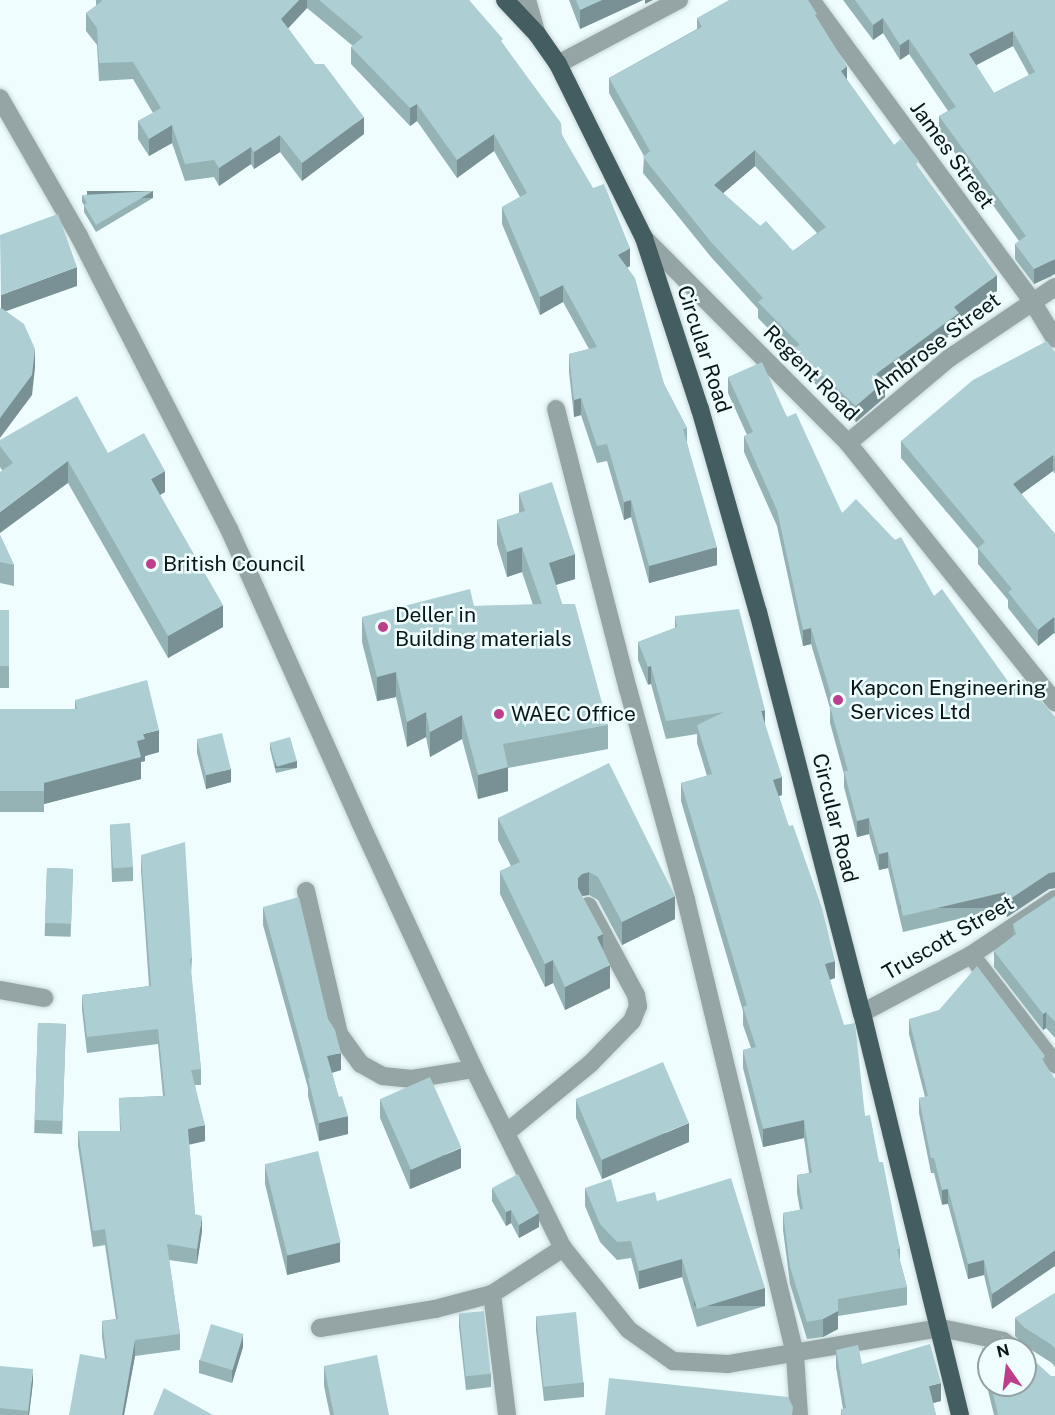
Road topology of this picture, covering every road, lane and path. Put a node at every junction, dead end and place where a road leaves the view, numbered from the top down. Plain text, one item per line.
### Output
1 (505, 0) edge
2 (527, 0) edge
3 (679, 0) edge
4 (812, 0) edge
5 (537, 34) junction
6 (558, 64) junction
7 (0, 98) edge
8 (644, 238) junction
9 (1055, 287) edge
10 (1032, 301) junction
11 (1055, 339) edge
12 (556, 409) dead end
13 (848, 442) junction
14 (1055, 702) edge
15 (306, 891) dead end
16 (1055, 899) edge
17 (588, 906) edge
18 (971, 955) junction
19 (0, 990) edge
20 (44, 998) dead end
21 (862, 1013) junction
22 (1055, 1064) edge
23 (474, 1069) junction
24 (506, 1133) junction
25 (563, 1248) junction
26 (492, 1294) junction
27 (320, 1328) dead end
28 (941, 1328) junction
29 (984, 1337) edge
30 (795, 1355) junction
31 (507, 1415) edge
32 (799, 1415) edge
33 (960, 1415) edge

1 - 5 main road
2 - 5 street
3 - 6 street
4 - 10 street, James Street
5 - 6 main road
6 - 8 main road, Regent Road
7 - 23 street
8 - 13 street, Regent Road
8 - 21 main road, Circular Road
9 - 10 street, Ambrose Street
10 - 11 street, James Street
10 - 13 street, Ambrose Street
12 - 30 street
13 - 14 street, Regent Road
15 - 23 street
16 - 18 street, Truscott Street
17 - 24 street
18 - 21 street, Truscott Street
18 - 22 street
19 - 20 street
21 - 28 main road, Circular Road
23 - 24 street
24 - 25 street
25 - 26 street
25 - 30 street
26 - 27 street
26 - 31 street
28 - 29 street
28 - 30 street
28 - 33 main road, Circular Road
30 - 32 street

